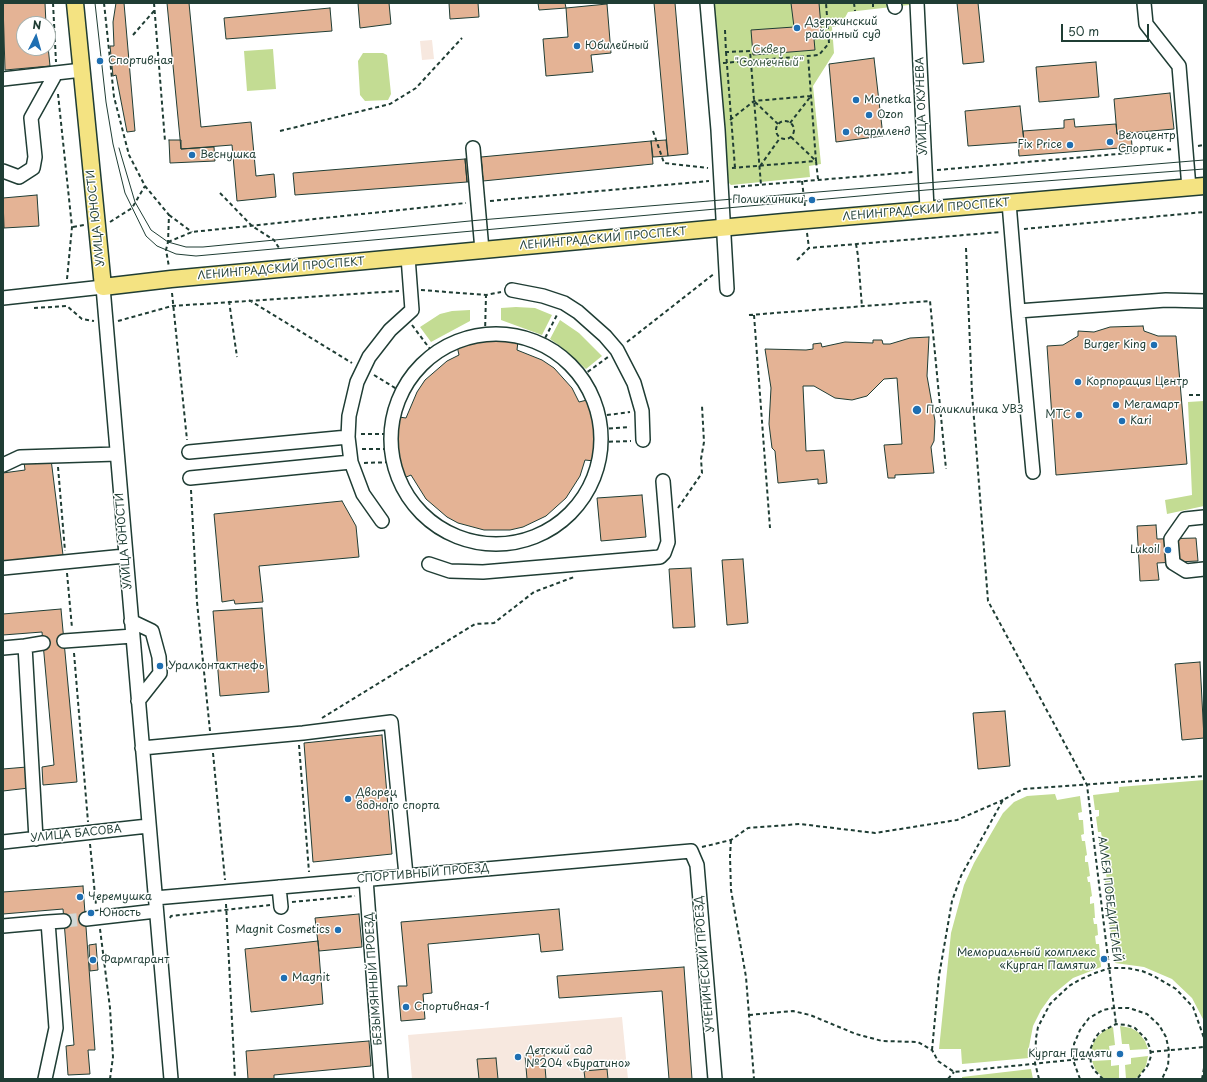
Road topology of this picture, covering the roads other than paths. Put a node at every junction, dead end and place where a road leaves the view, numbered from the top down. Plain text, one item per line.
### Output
1 (75, 3) edge
2 (707, 3) edge
3 (917, 3) edge
4 (1144, 3) edge
5 (82, 70) junction
6 (56, 73) junction
7 (3, 79) edge
8 (473, 148) dead end
9 (3, 171) edge
10 (1197, 187) edge
11 (1009, 203) junction
12 (927, 209) junction
13 (724, 228) junction
14 (482, 250) junction
15 (408, 257) junction
16 (103, 287) junction
17 (727, 289) dead end
18 (512, 290) road end
19 (3, 298) edge
20 (1204, 301) edge
21 (1018, 311) junction
22 (348, 437) junction
23 (637, 441) road end
24 (189, 452) road end
25 (117, 454) junction
26 (392, 455) joint
27 (357, 462) junction
28 (3, 464) edge
29 (1033, 472) dead end
30 (190, 478) road end
31 (663, 481) dead end
32 (1204, 517) edge
33 (382, 521) dead end
34 (125, 556) junction
35 (429, 564) dead end
36 (3, 568) edge
37 (1204, 570) edge
38 (131, 621) junction
39 (133, 636) junction
40 (69, 641) road end
41 (43, 643) dead end
42 (26, 646) junction
43 (3, 648) edge
44 (138, 701) junction
45 (142, 748) junction
46 (148, 826) junction
47 (36, 839) junction
48 (3, 842) edge
49 (691, 851) joint
50 (406, 875) junction
51 (366, 879) junction
52 (279, 886) junction
53 (281, 905) road end
54 (156, 911) junction
55 (91, 918) tunnel mouth
56 (64, 921) tunnel mouth
57 (48, 922) junction
58 (3, 926) edge
59 (45, 1079) edge
60 (171, 1079) edge
61 (381, 1079) edge
62 (715, 1079) edge

1 - 5 main road, УЛИЦА ЮНОСТИ
2 - 13 street
3 - 12 street, УЛИЦА ОКУНЕВА
4 - 10 street
5 - 6 street
5 - 16 main road, УЛИЦА ЮНОСТИ
6 - 7 street
6 - 9 street
8 - 14 street
10 - 11 main road, ЛЕНИНГРАДСКИЙ ПРОСПЕКТ
11 - 12 main road, ЛЕНИНГРАДСКИЙ ПРОСПЕКТ
11 - 21 street
12 - 13 main road, ЛЕНИНГРАДСКИЙ ПРОСПЕКТ
13 - 14 main road, ЛЕНИНГРАДСКИЙ ПРОСПЕКТ
13 - 17 street
14 - 15 main road, ЛЕНИНГРАДСКИЙ ПРОСПЕКТ
15 - 16 main road, ЛЕНИНГРАДСКИЙ ПРОСПЕКТ
15 - 22 street
16 - 19 street, ЛЕНИНГРАДСКИЙ ПРОСПЕКТ
16 - 25 street, УЛИЦА ЮНОСТИ
18 - 23 street
20 - 21 street
21 - 29 street
22 - 24 street
22 - 27 street
25 - 28 street
25 - 34 street, УЛИЦА ЮНОСТИ
26 - 26 street
27 - 30 street
27 - 33 street
31 - 35 street
32 - 37 street
34 - 36 street
34 - 38 street, УЛИЦА ЮНОСТИ
38 - 39 street, УЛИЦА ЮНОСТИ
38 - 44 street
39 - 40 street
39 - 44 street, УЛИЦА ЮНОСТИ
41 - 42 street
42 - 43 street
42 - 47 street
44 - 45 street, УЛИЦА ЮНОСТИ
45 - 46 street, УЛИЦА ЮНОСТИ
45 - 50 street
46 - 47 street, УЛИЦА БАСОВА
46 - 54 street, УЛИЦА ЮНОСТИ
47 - 48 street, УЛИЦА БАСОВА
49 - 50 street, СПОРТИВНЫЙ ПРОЕЗД
49 - 62 street, УЧЕНИЧЕСКИЙ ПРОЕЗД
50 - 51 street, СПОРТИВНЫЙ ПРОЕЗД
51 - 52 street, СПОРТИВНЫЙ ПРОЕЗД
51 - 61 street, БЕЗЫМЯННЫЙ ПРОЕЗД
52 - 53 street
52 - 54 street, СПОРТИВНЫЙ ПРОЕЗД
54 - 55 street, СПОРТИВНЫЙ ПРОЕЗД
54 - 60 street, УЛИЦА ЮНОСТИ
56 - 57 street
57 - 58 street
57 - 59 street

